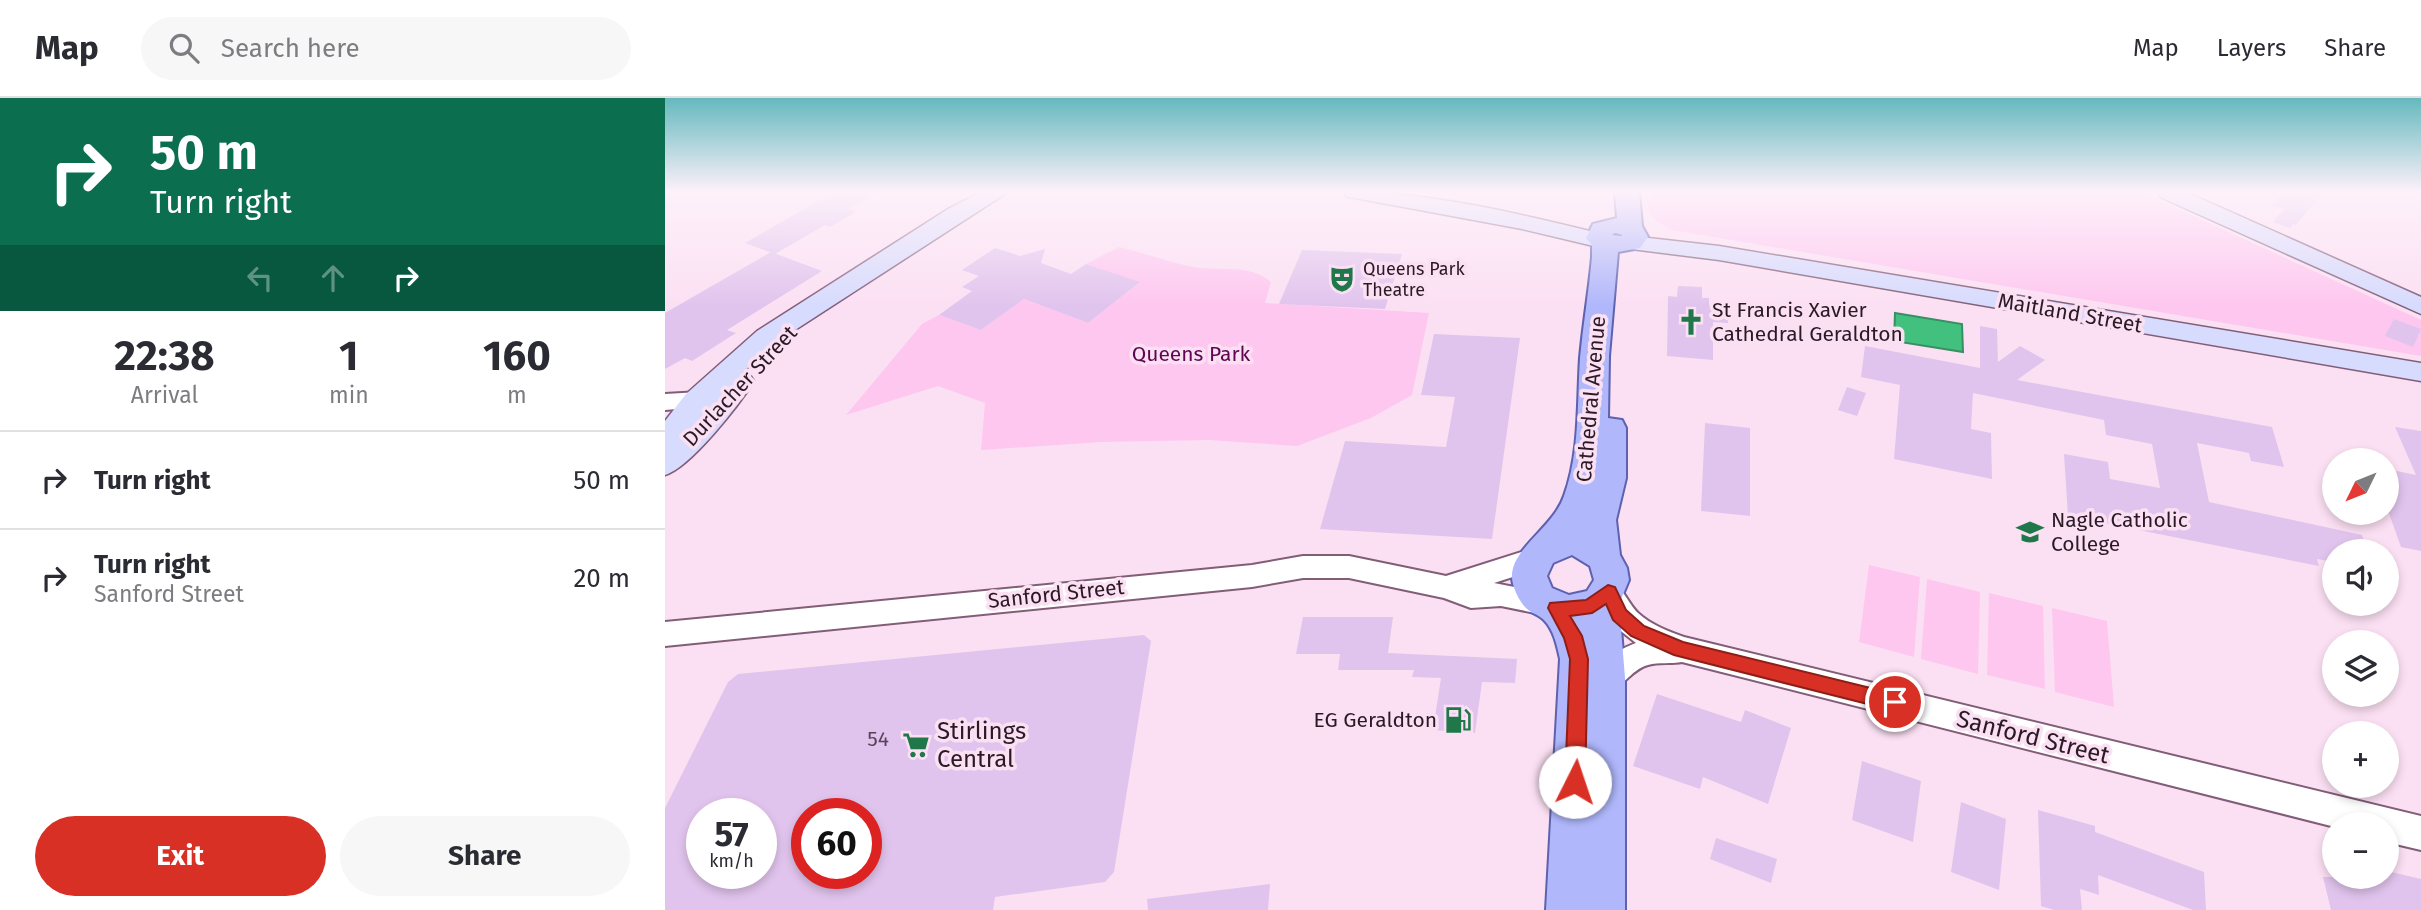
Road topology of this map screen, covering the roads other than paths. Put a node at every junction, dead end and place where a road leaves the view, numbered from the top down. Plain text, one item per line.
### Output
1 (932, 230) edge
2 (1576, 230) edge
3 (1616, 230) edge
4 (1618, 230) edge
5 (2252, 230) edge
6 (1617, 236) junction
7 (815, 306) junction
8 (2421, 306) edge
9 (2421, 372) edge
10 (725, 398) junction
11 (696, 400) junction
12 (665, 402) edge
13 (665, 440) edge
14 (665, 465) edge
15 (1542, 552) junction
16 (1603, 555) junction
17 (1446, 587) junction
18 (1605, 596) junction
19 (1551, 605) junction
20 (665, 634) edge
21 (1681, 649) junction
22 (1606, 678) junction
23 (2338, 812) edge
24 (2399, 827) edge
25 (2421, 833) edge
26 (1569, 910) edge
27 (1602, 910) edge

1 - 7 main road, Durlacher Street
2 - 6 main road, Maitland Street
3 - 6 main road, Cathedral Avenue
4 - 6 main road, Cathedral Avenue
5 - 8 main road
6 - 9 main road, Maitland Street
6 - 15 main road, Cathedral Avenue
6 - 16 main road, Cathedral Avenue
7 - 10 main road, Durlacher Street
7 - 11 main road, Durlacher Street
10 - 11 street
10 - 14 main road, Durlacher Street
11 - 12 street
11 - 13 main road, Durlacher Street
15 - 16 main road
15 - 17 street, Sanford Street
15 - 19 main road
16 - 18 main road
17 - 19 street, Sanford Street
17 - 20 street, Sanford Street
18 - 19 main road
18 - 21 street, Sanford Street
18 - 22 main road
19 - 26 main road
21 - 22 street, Sanford Street
21 - 23 street, Sanford Street
22 - 27 main road
24 - 25 street, Sanford Street

